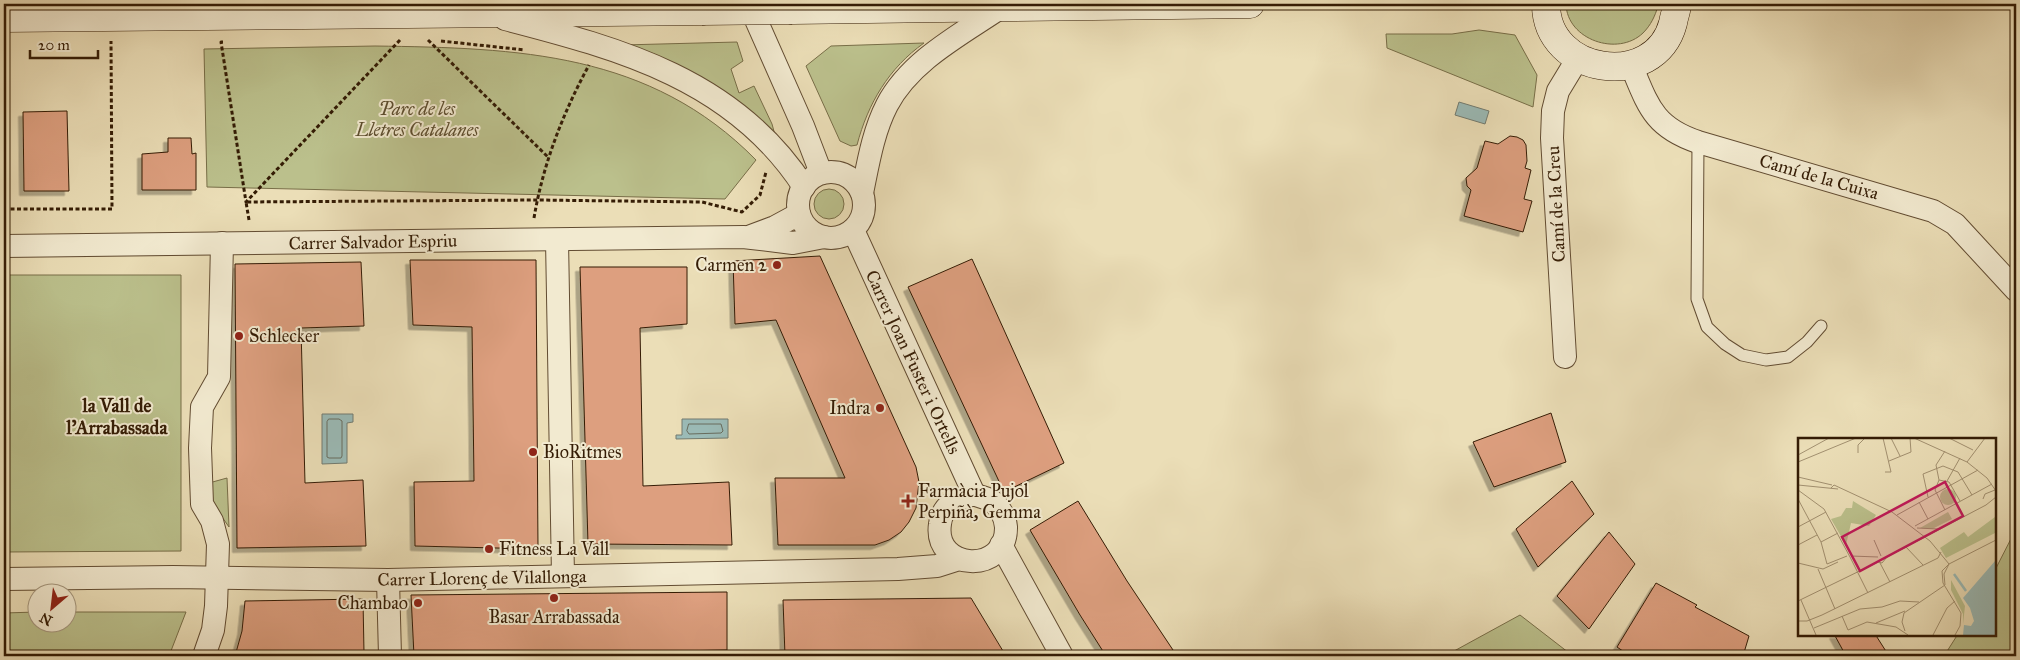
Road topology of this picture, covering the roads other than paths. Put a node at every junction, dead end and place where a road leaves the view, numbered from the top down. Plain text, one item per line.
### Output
1 (749, 4) edge
2 (1250, 4) edge
3 (1546, 4) edge
4 (1677, 4) edge
5 (1135, 5) edge
6 (1000, 8) junction
7 (11, 13) edge
8 (487, 14) junction
9 (1578, 58) junction
10 (1631, 65) junction
11 (1698, 142) junction
12 (821, 174) junction
13 (804, 187) junction
14 (862, 194) junction
15 (799, 214) junction
16 (853, 230) junction
17 (743, 238) junction
18 (824, 238) junction
19 (558, 240) junction
20 (222, 243) junction
21 (4, 246) edge
22 (2016, 290) edge
23 (1821, 326) dead end
24 (1565, 357) dead end
25 (974, 494) junction
26 (1002, 545) junction
27 (959, 559) junction
28 (563, 576) junction
29 (216, 578) junction
30 (4, 579) edge
31 (388, 580) junction
32 (204, 656) edge
33 (390, 656) edge
34 (1062, 656) edge

1 - 12 street
2 - 5 main road
3 - 9 main road
4 - 10 main road
5 - 6 main road
6 - 8 main road, bridge
6 - 14 street
7 - 8 main road
8 - 13 street
9 - 10 main road
9 - 24 street, Camí de la Creu
10 - 11 street, Camí de la Cuixa
11 - 22 street, Camí de la Cuixa
11 - 23 lane
12 - 13 street
12 - 14 street
13 - 15 street
14 - 16 street
15 - 17 street, Carrer Salvador Espriu
15 - 18 street
16 - 18 street
16 - 25 street, Carrer Joan Fuster i Ortells
17 - 18 street, Carrer Salvador Espriu
17 - 19 street, Carrer Salvador Espriu
19 - 20 street, Carrer Salvador Espriu
19 - 28 street
20 - 21 street, Carrer Salvador Espriu
20 - 29 street
25 - 26 street
25 - 27 street
26 - 27 street
26 - 34 street
27 - 28 street, Carrer Llorenç de Vilallonga
28 - 31 street, Carrer Llorenç de Vilallonga
29 - 30 street, Carrer Llorenç de Vilallonga
29 - 31 street, Carrer Llorenç de Vilallonga
29 - 32 street
31 - 33 street

